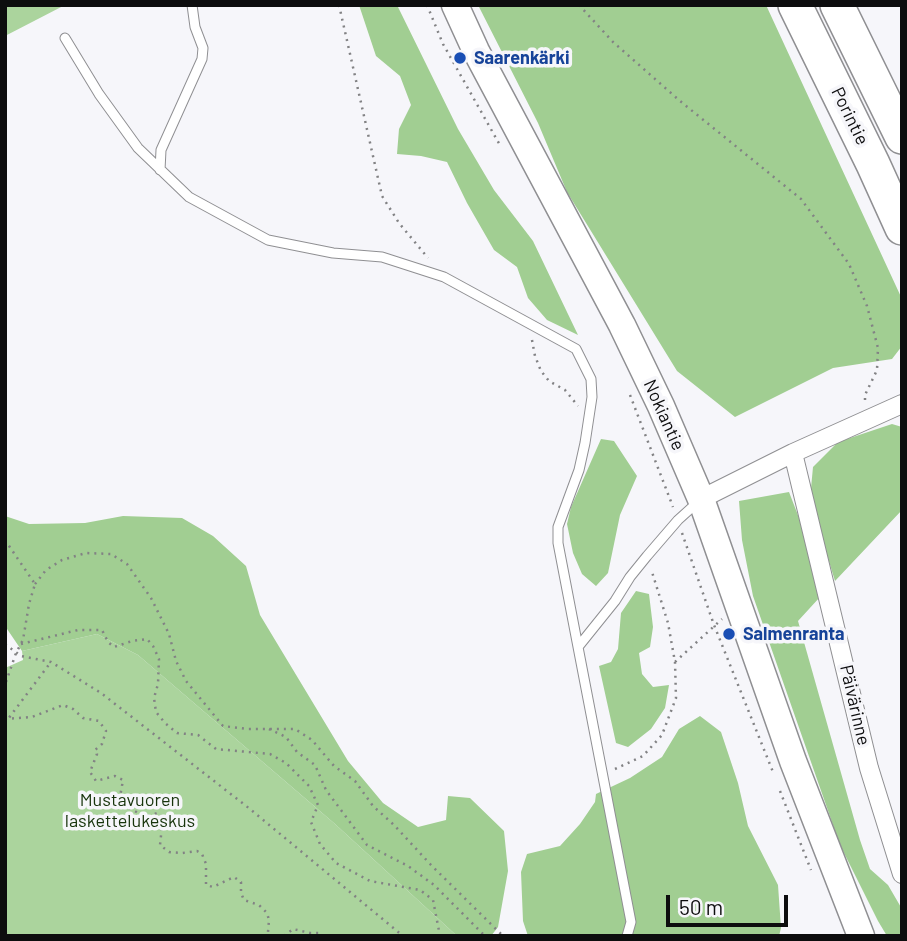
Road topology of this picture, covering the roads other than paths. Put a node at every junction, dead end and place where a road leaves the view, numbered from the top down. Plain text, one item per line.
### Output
1 (192, 5) edge
2 (795, 5) edge
3 (837, 5) edge
4 (446, 9) edge
5 (65, 38) dead end
6 (902, 137) edge
7 (160, 170) junction
8 (902, 228) edge
9 (902, 404) edge
10 (793, 453) junction
11 (701, 499) junction
12 (578, 647) junction
13 (825, 846) junction
14 (902, 874) edge
15 (627, 936) edge
16 (861, 936) edge
17 (874, 936) edge

1 - 7 lane
2 - 8 highway, Porintie
3 - 6 highway
4 - 11 main road, Nokiantie
5 - 7 lane
7 - 12 lane
9 - 10 street
10 - 11 street
10 - 14 street, Päivärinne
11 - 12 lane
11 - 13 main road, Nokiantie
12 - 15 lane
13 - 16 main road, Nokiantie
13 - 17 main road, Nokiantie

